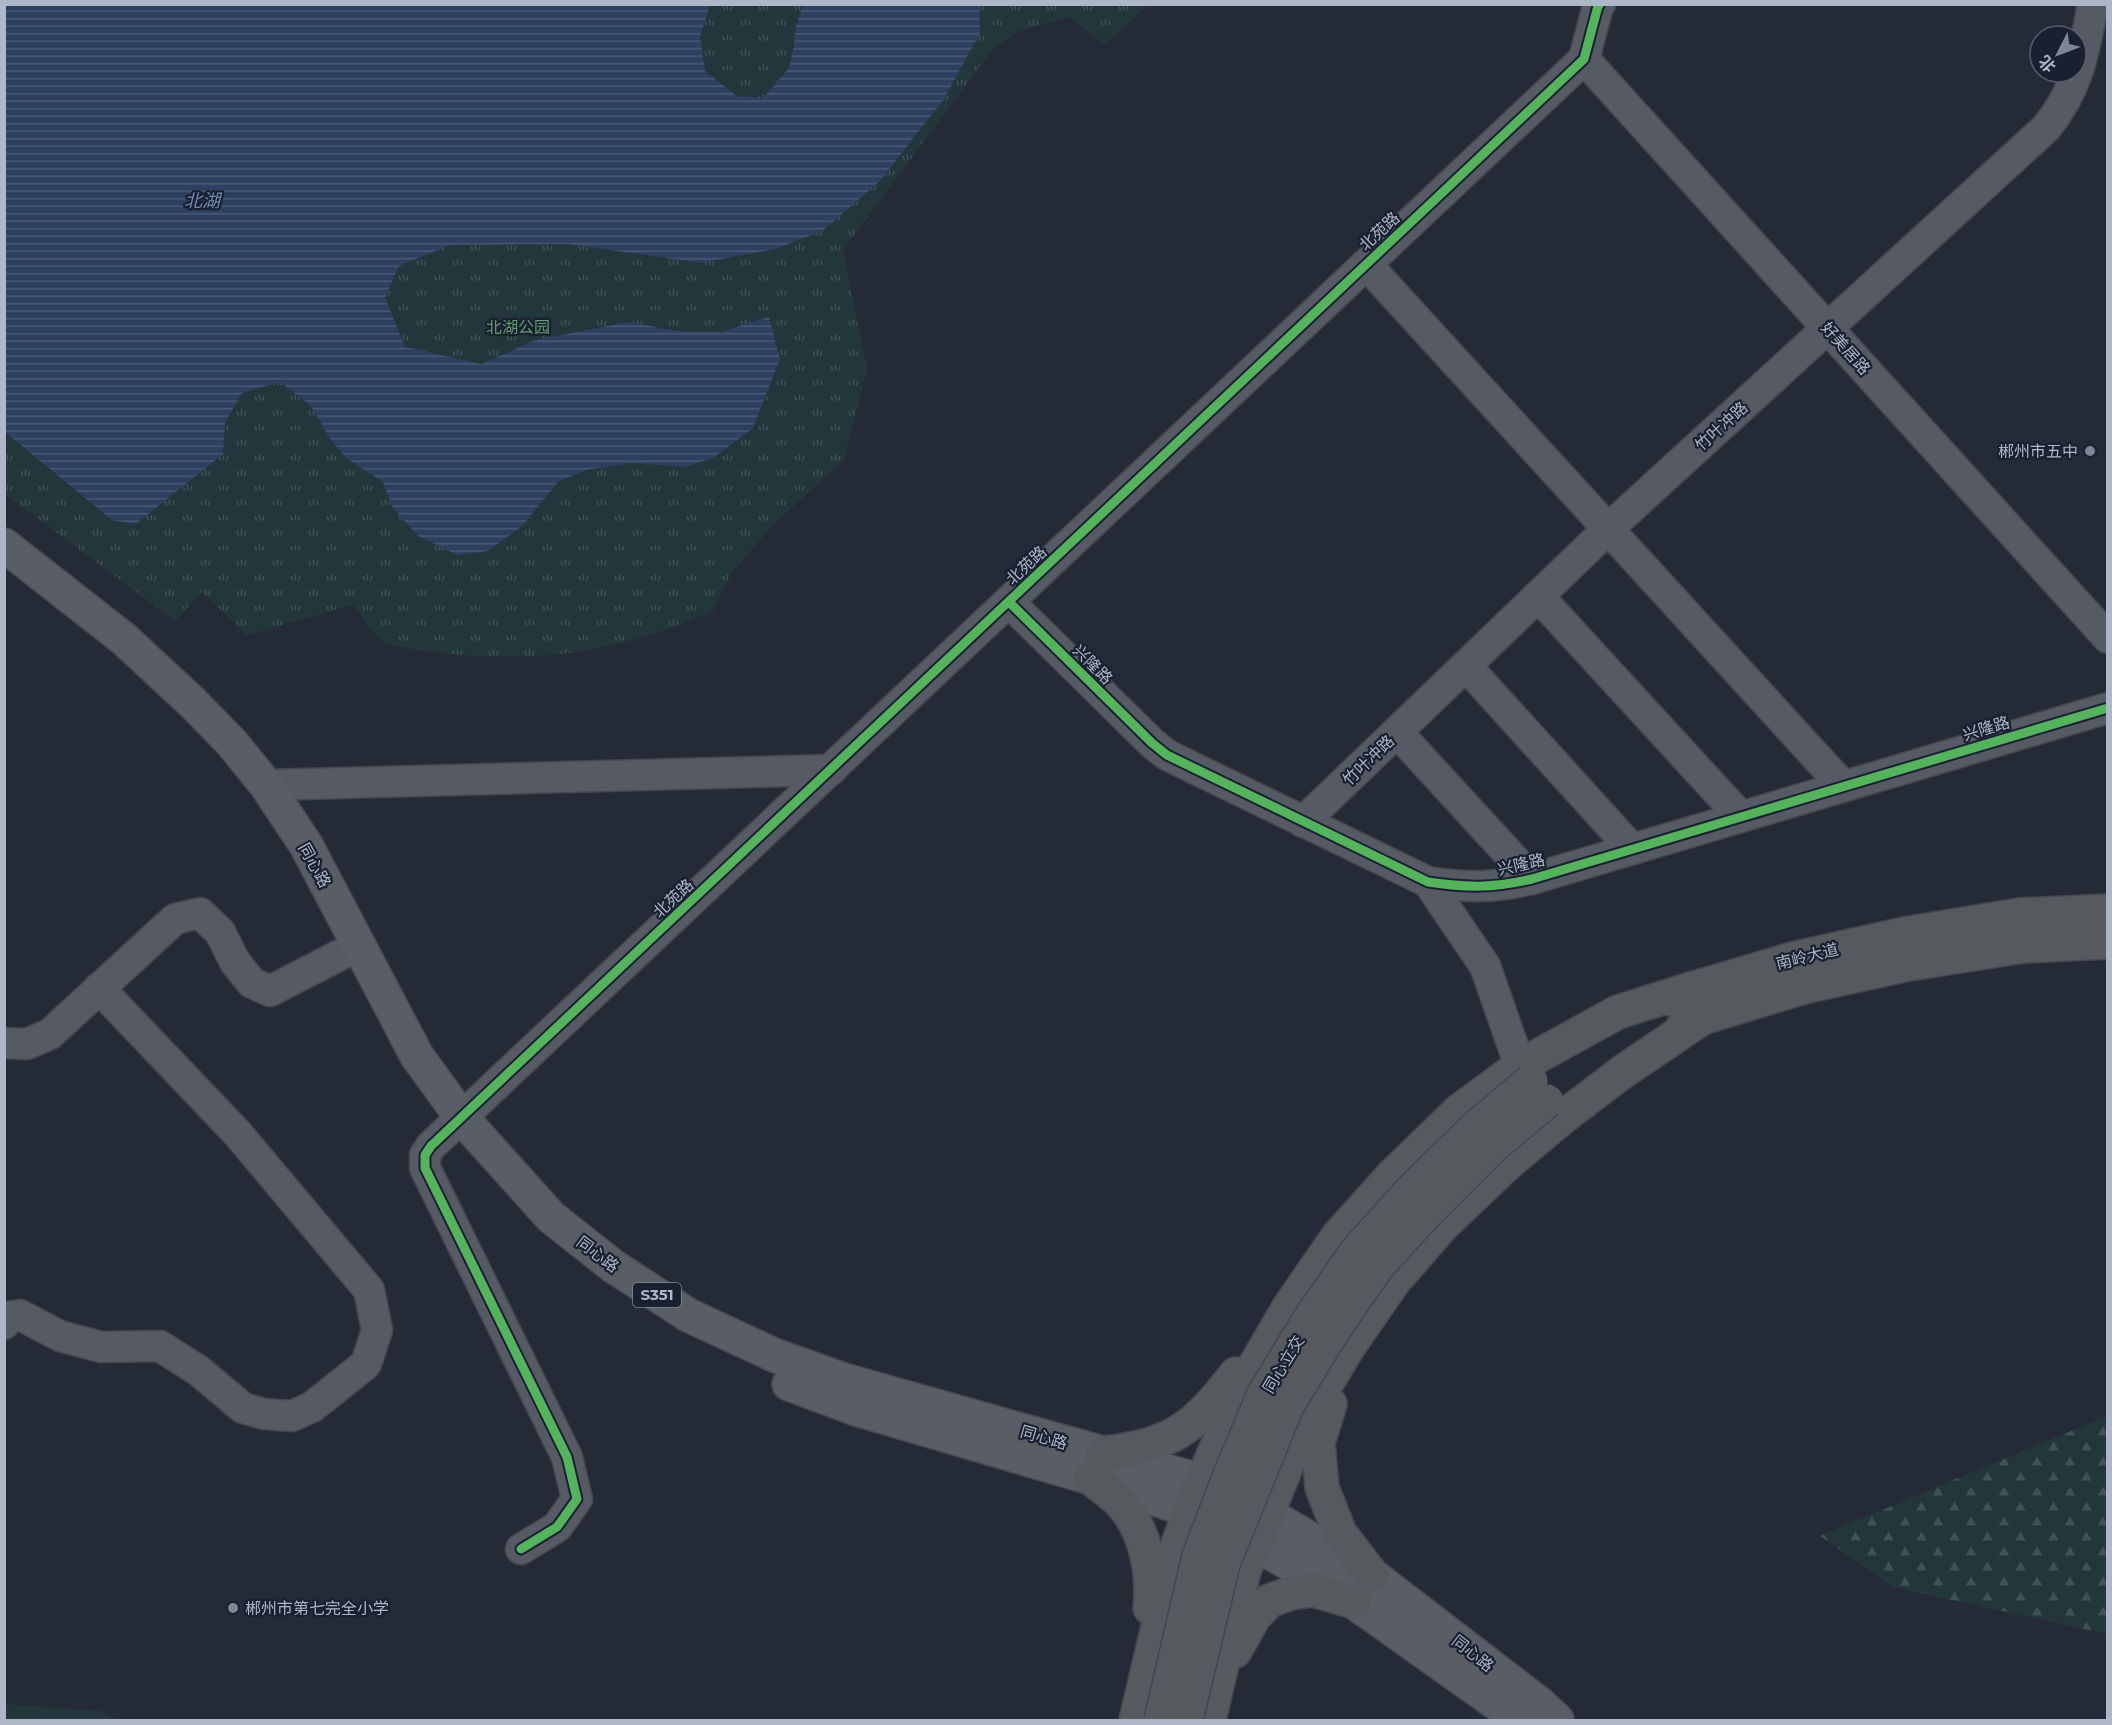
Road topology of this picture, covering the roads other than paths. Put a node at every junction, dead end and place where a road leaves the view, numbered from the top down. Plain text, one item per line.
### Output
1 (2093, 4) edge
2 (1599, 5) edge
3 (1584, 59) junction
4 (1366, 264) junction
5 (1827, 328) junction
6 (1608, 529) junction
7 (4, 545) edge
8 (4, 571) edge
9 (1539, 596) junction
10 (1009, 602) junction
11 (2108, 638) edge
12 (1466, 666) junction
13 (2108, 708) edge
14 (1397, 732) junction
15 (831, 770) junction
16 (266, 785) junction
17 (1843, 786) junction
18 (1741, 816) junction
19 (1304, 822) junction
20 (1632, 849) junction
21 (1532, 879) junction
22 (1428, 882) junction
23 (2108, 911) edge
24 (2108, 942) edge
25 (340, 955) junction
26 (99, 988) junction
27 (1696, 1003) junction
28 (4, 1043) edge
29 (1533, 1083) junction
30 (454, 1125) junction
31 (1289, 1307) junction
32 (4, 1324) edge
33 (1349, 1346) junction
34 (1097, 1466) junction
35 (1202, 1481) junction
36 (1191, 1511) junction
37 (1260, 1528) junction
38 (521, 1549) dead end
39 (1363, 1589) junction
40 (1146, 1713) edge
41 (1202, 1718) edge
42 (1520, 1720) edge
43 (1557, 1720) edge

1 - 5 street, 竹叶冲路
2 - 3 street
3 - 4 street, 北苑路
3 - 5 street, 好美居路
4 - 6 street
4 - 10 street, 北苑路
5 - 6 street, 竹叶冲路
5 - 11 street, 好美居路
6 - 9 street, 竹叶冲路
6 - 17 street
7 - 16 main road, 同心路 / S351
8 - 25 main road, 同心路 / S351
9 - 12 street, 竹叶冲路
9 - 18 street
10 - 15 street, 北苑路
10 - 19 street, 兴隆路
12 - 14 street, 竹叶冲路
12 - 20 street
13 - 17 street, 兴隆路
14 - 19 street, 竹叶冲路
14 - 21 street
15 - 16 street
15 - 30 street, 北苑路
16 - 30 main road, 同心路 / S351
17 - 18 street, 兴隆路
18 - 20 street, 兴隆路
19 - 22 street, 兴隆路
20 - 21 street, 兴隆路
21 - 22 street, 兴隆路
22 - 29 street
23 - 27 highway, 南岭大道
24 - 27 highway, 南岭大道
25 - 26 street
25 - 30 main road, 同心路 / S351
26 - 28 street
26 - 32 street
27 - 29 highway, 南岭大道
27 - 33 highway
29 - 31 highway
29 - 40 highway, 同心立交, bridge
29 - 41 highway, 同心立交, bridge
30 - 34 main road, 同心路 / S351
30 - 38 street, 北苑路
31 - 34 highway
31 - 35 highway
33 - 37 highway
33 - 39 highway
34 - 35 main road, 同心路 / S351
34 - 36 main road, 同心路 / S351
34 - 40 highway
35 - 36 highway
35 - 37 main road, 同心路 / S351
36 - 37 main road, 同心路 / S351
36 - 40 highway
37 - 39 main road, 同心路 / S351
37 - 41 highway
39 - 41 highway
39 - 42 main road, 同心路 / S351
39 - 43 main road, 同心路 / S351

